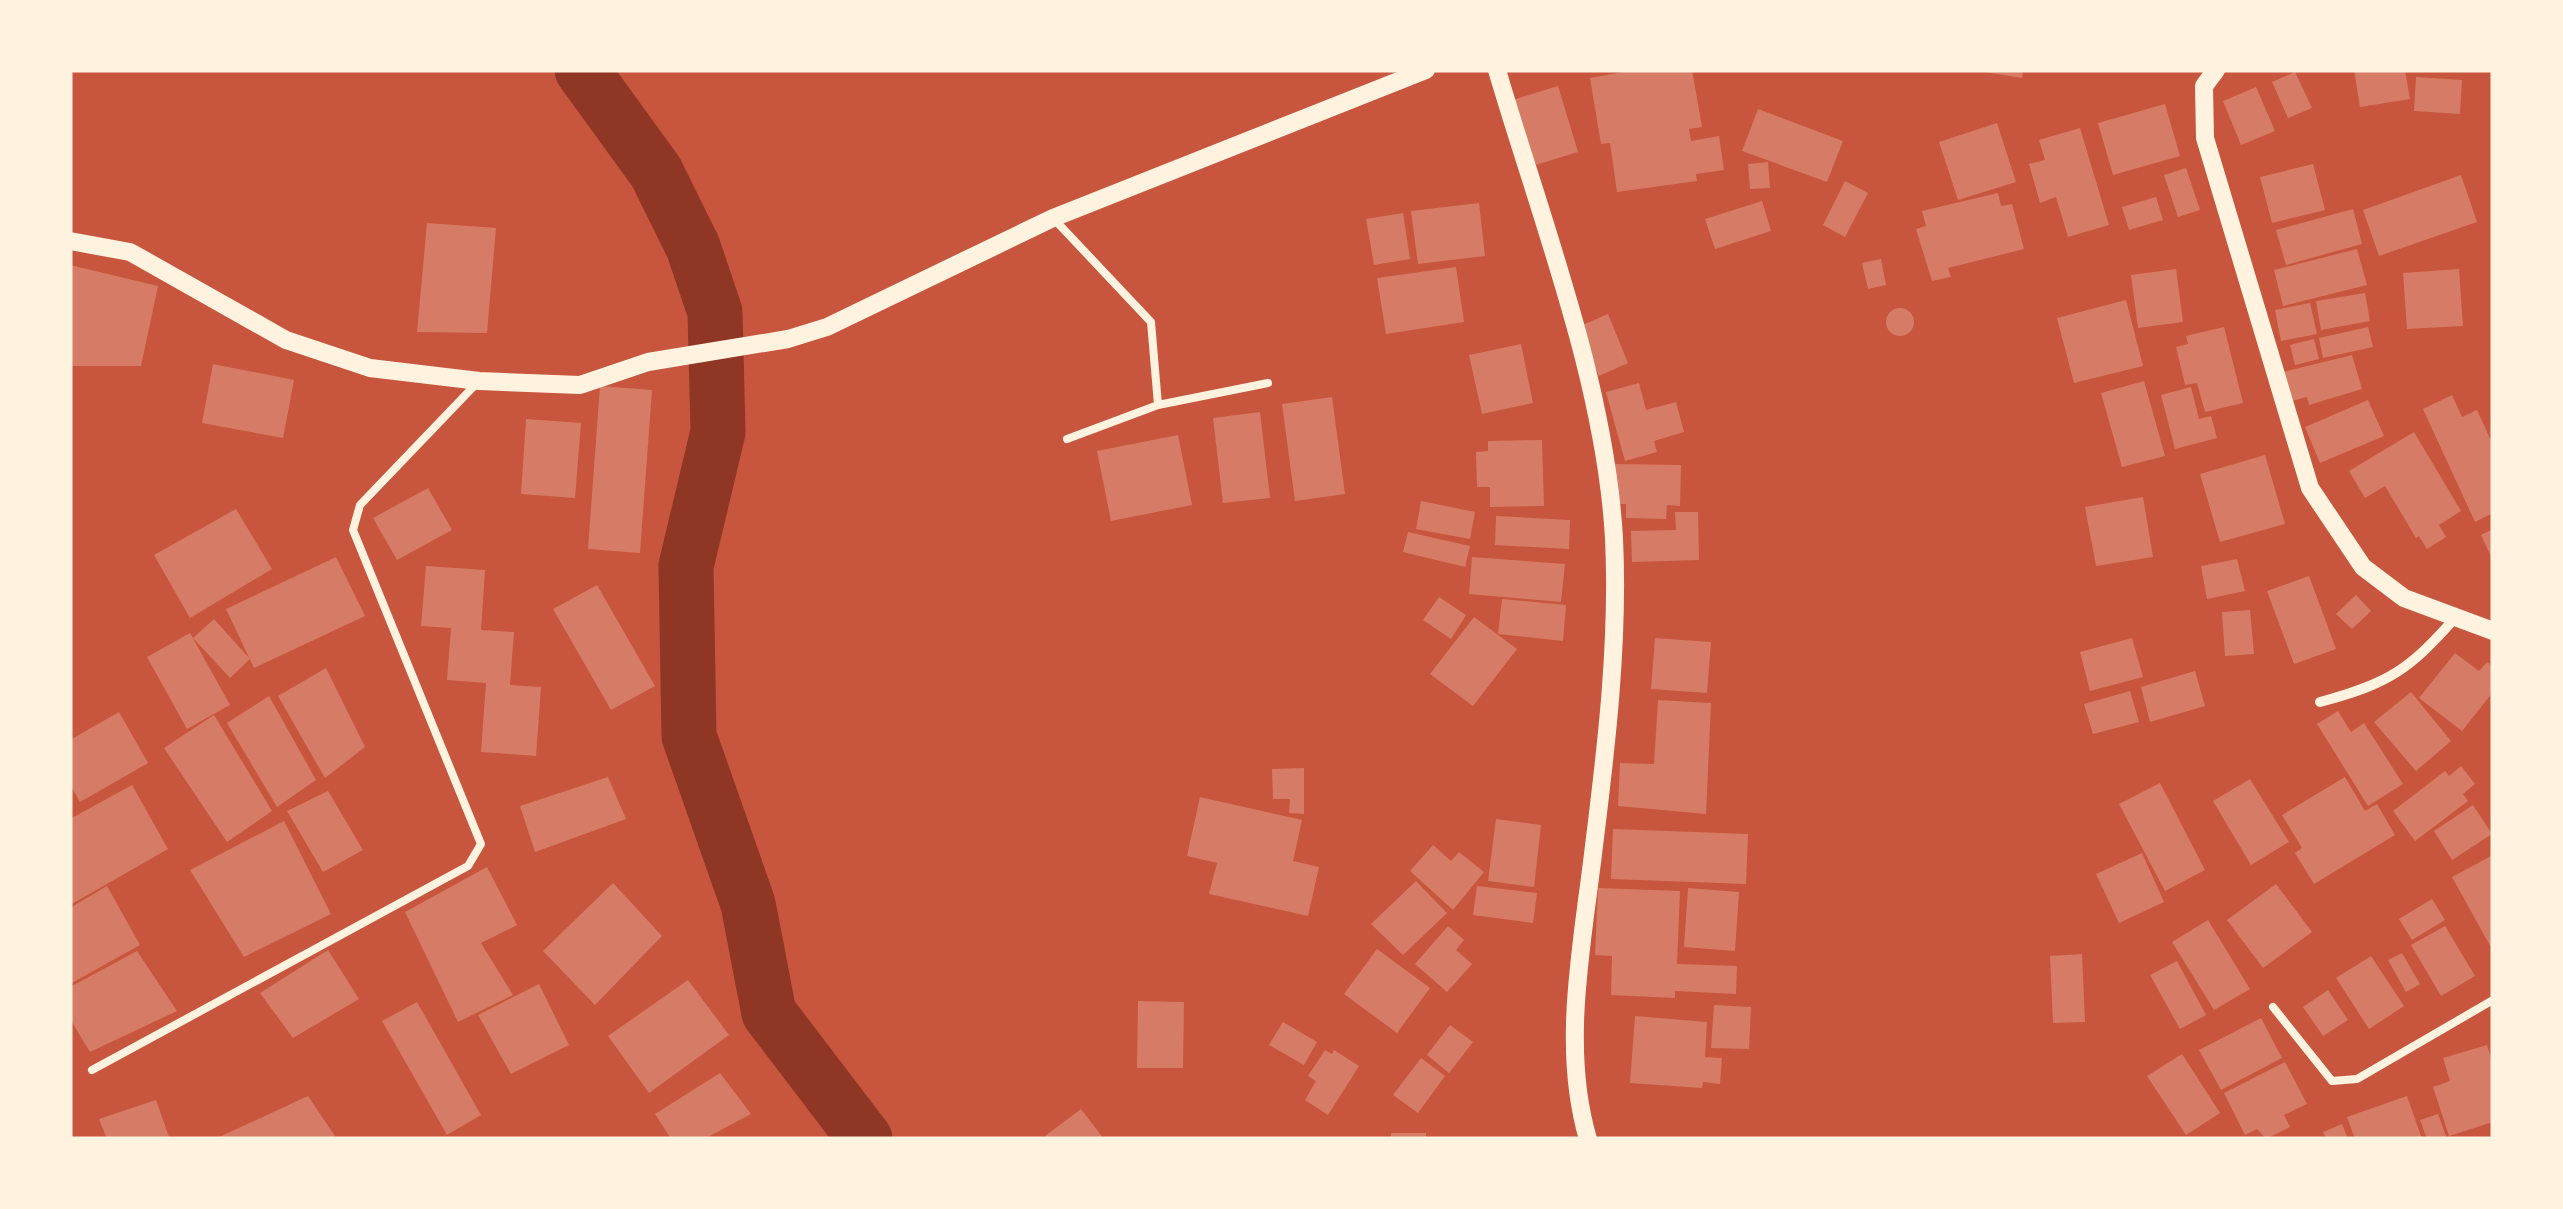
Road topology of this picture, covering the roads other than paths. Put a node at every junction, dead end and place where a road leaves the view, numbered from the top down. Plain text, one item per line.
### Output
1 (1426, 70) edge
2 (1497, 70) edge
3 (2216, 70) edge
4 (1053, 218) junction
5 (70, 241) edge
6 (479, 381) junction
7 (1268, 383) dead end
8 (1158, 405) junction
9 (1068, 439) dead end
10 (2455, 618) junction
11 (2493, 632) edge
12 (2320, 702) dead end
13 (2493, 1000) edge
14 (2274, 1007) dead end
15 (92, 1070) dead end
16 (1588, 1139) edge

1 - 4 street
2 - 16 street
3 - 10 street
4 - 6 street
4 - 8 lane
5 - 6 street
6 - 15 lane
7 - 8 lane
8 - 9 lane
10 - 11 street
10 - 12 street
13 - 14 lane

